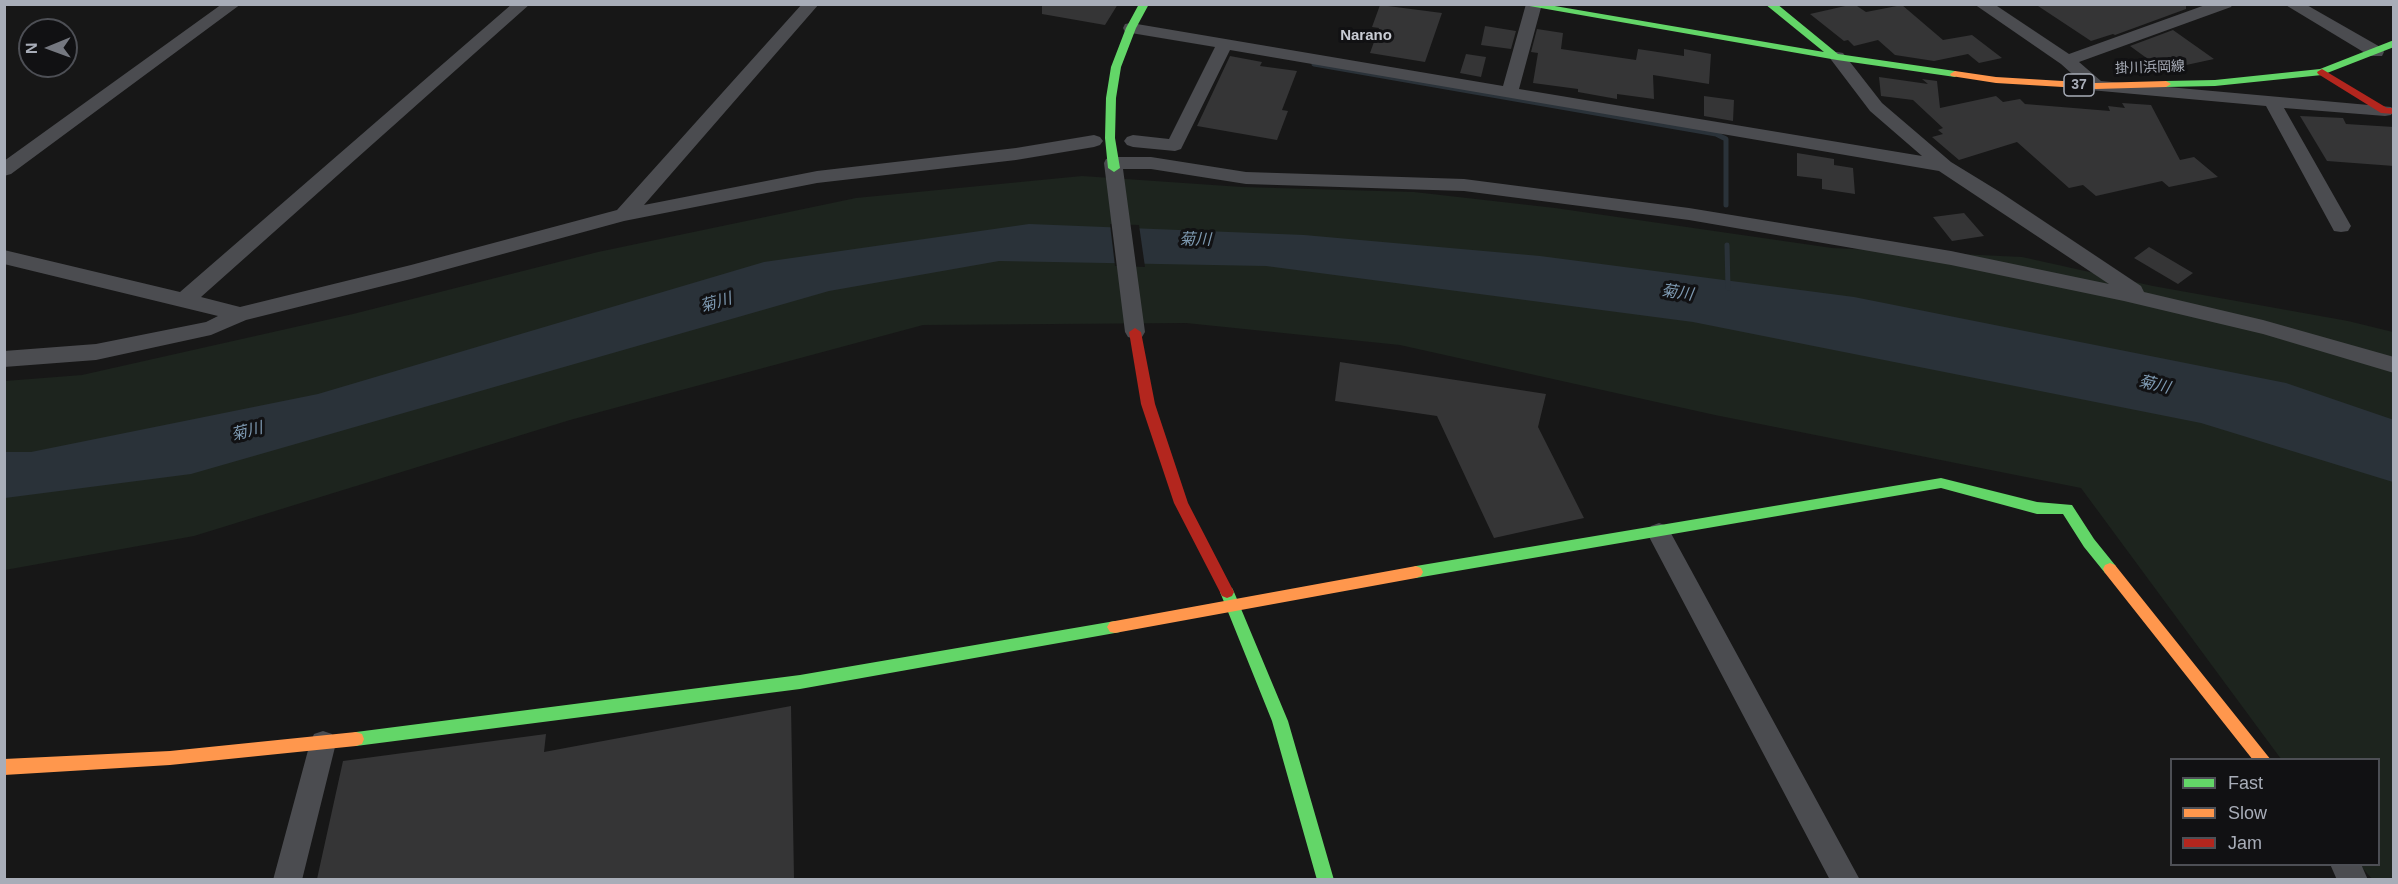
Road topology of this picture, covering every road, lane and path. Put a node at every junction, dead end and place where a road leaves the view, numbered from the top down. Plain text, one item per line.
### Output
1 (233, 4) edge
2 (522, 4) edge
3 (811, 4) edge
4 (1144, 4) edge
5 (1770, 4) edge
6 (1982, 4) edge
7 (2225, 4) edge
8 (2292, 4) edge
9 (1530, 5) edge
10 (1131, 28) junction
11 (2394, 43) edge
12 (1225, 44) junction
13 (2376, 52) junction
14 (1837, 57) junction
15 (2067, 60) junction
16 (2322, 72) junction
17 (2097, 86) junction
18 (1510, 91) junction
19 (2273, 103) junction
20 (2389, 111) edge
21 (1094, 141) dead end
22 (1132, 141) dead end
23 (1114, 165) junction
24 (1944, 166) junction
25 (4, 170) edge
26 (624, 215) junction
27 (2341, 226) dead end
28 (4, 257) edge
29 (186, 299) junction
30 (2145, 299) junction
31 (240, 314) junction
32 (1135, 332) joint
33 (4, 359) edge
34 (2394, 365) edge
35 (1659, 533) junction
36 (1234, 606) junction
37 (323, 743) junction
38 (2262, 758) edge
39 (4, 767) edge
40 (2345, 866) edge
41 (287, 879) edge
42 (1326, 879) edge
43 (1846, 879) edge
44 (2354, 879) edge

1 - 25 street
2 - 29 street
3 - 26 street
4 - 10 street
5 - 14 street
6 - 15 street
7 - 15 street
8 - 13 street
9 - 14 street, 掛川浜岡線 / 37
9 - 18 street
10 - 12 street
10 - 23 street
11 - 13 street, 掛川浜岡線 / 37
12 - 18 street
12 - 22 street
13 - 16 street, 掛川浜岡線 / 37
14 - 17 street, 掛川浜岡線 / 37
14 - 24 street
15 - 17 street
16 - 17 street, 掛川浜岡線 / 37
16 - 20 street
17 - 19 street
18 - 24 street
19 - 20 street
19 - 27 street
21 - 26 street
23 - 30 street
23 - 32 street
24 - 30 street
26 - 31 street
28 - 29 street
29 - 31 street
30 - 34 street
31 - 33 street
32 - 36 street
35 - 36 street
35 - 38 street
35 - 43 street
36 - 37 street
36 - 42 street
37 - 39 street
37 - 41 street
40 - 44 street

